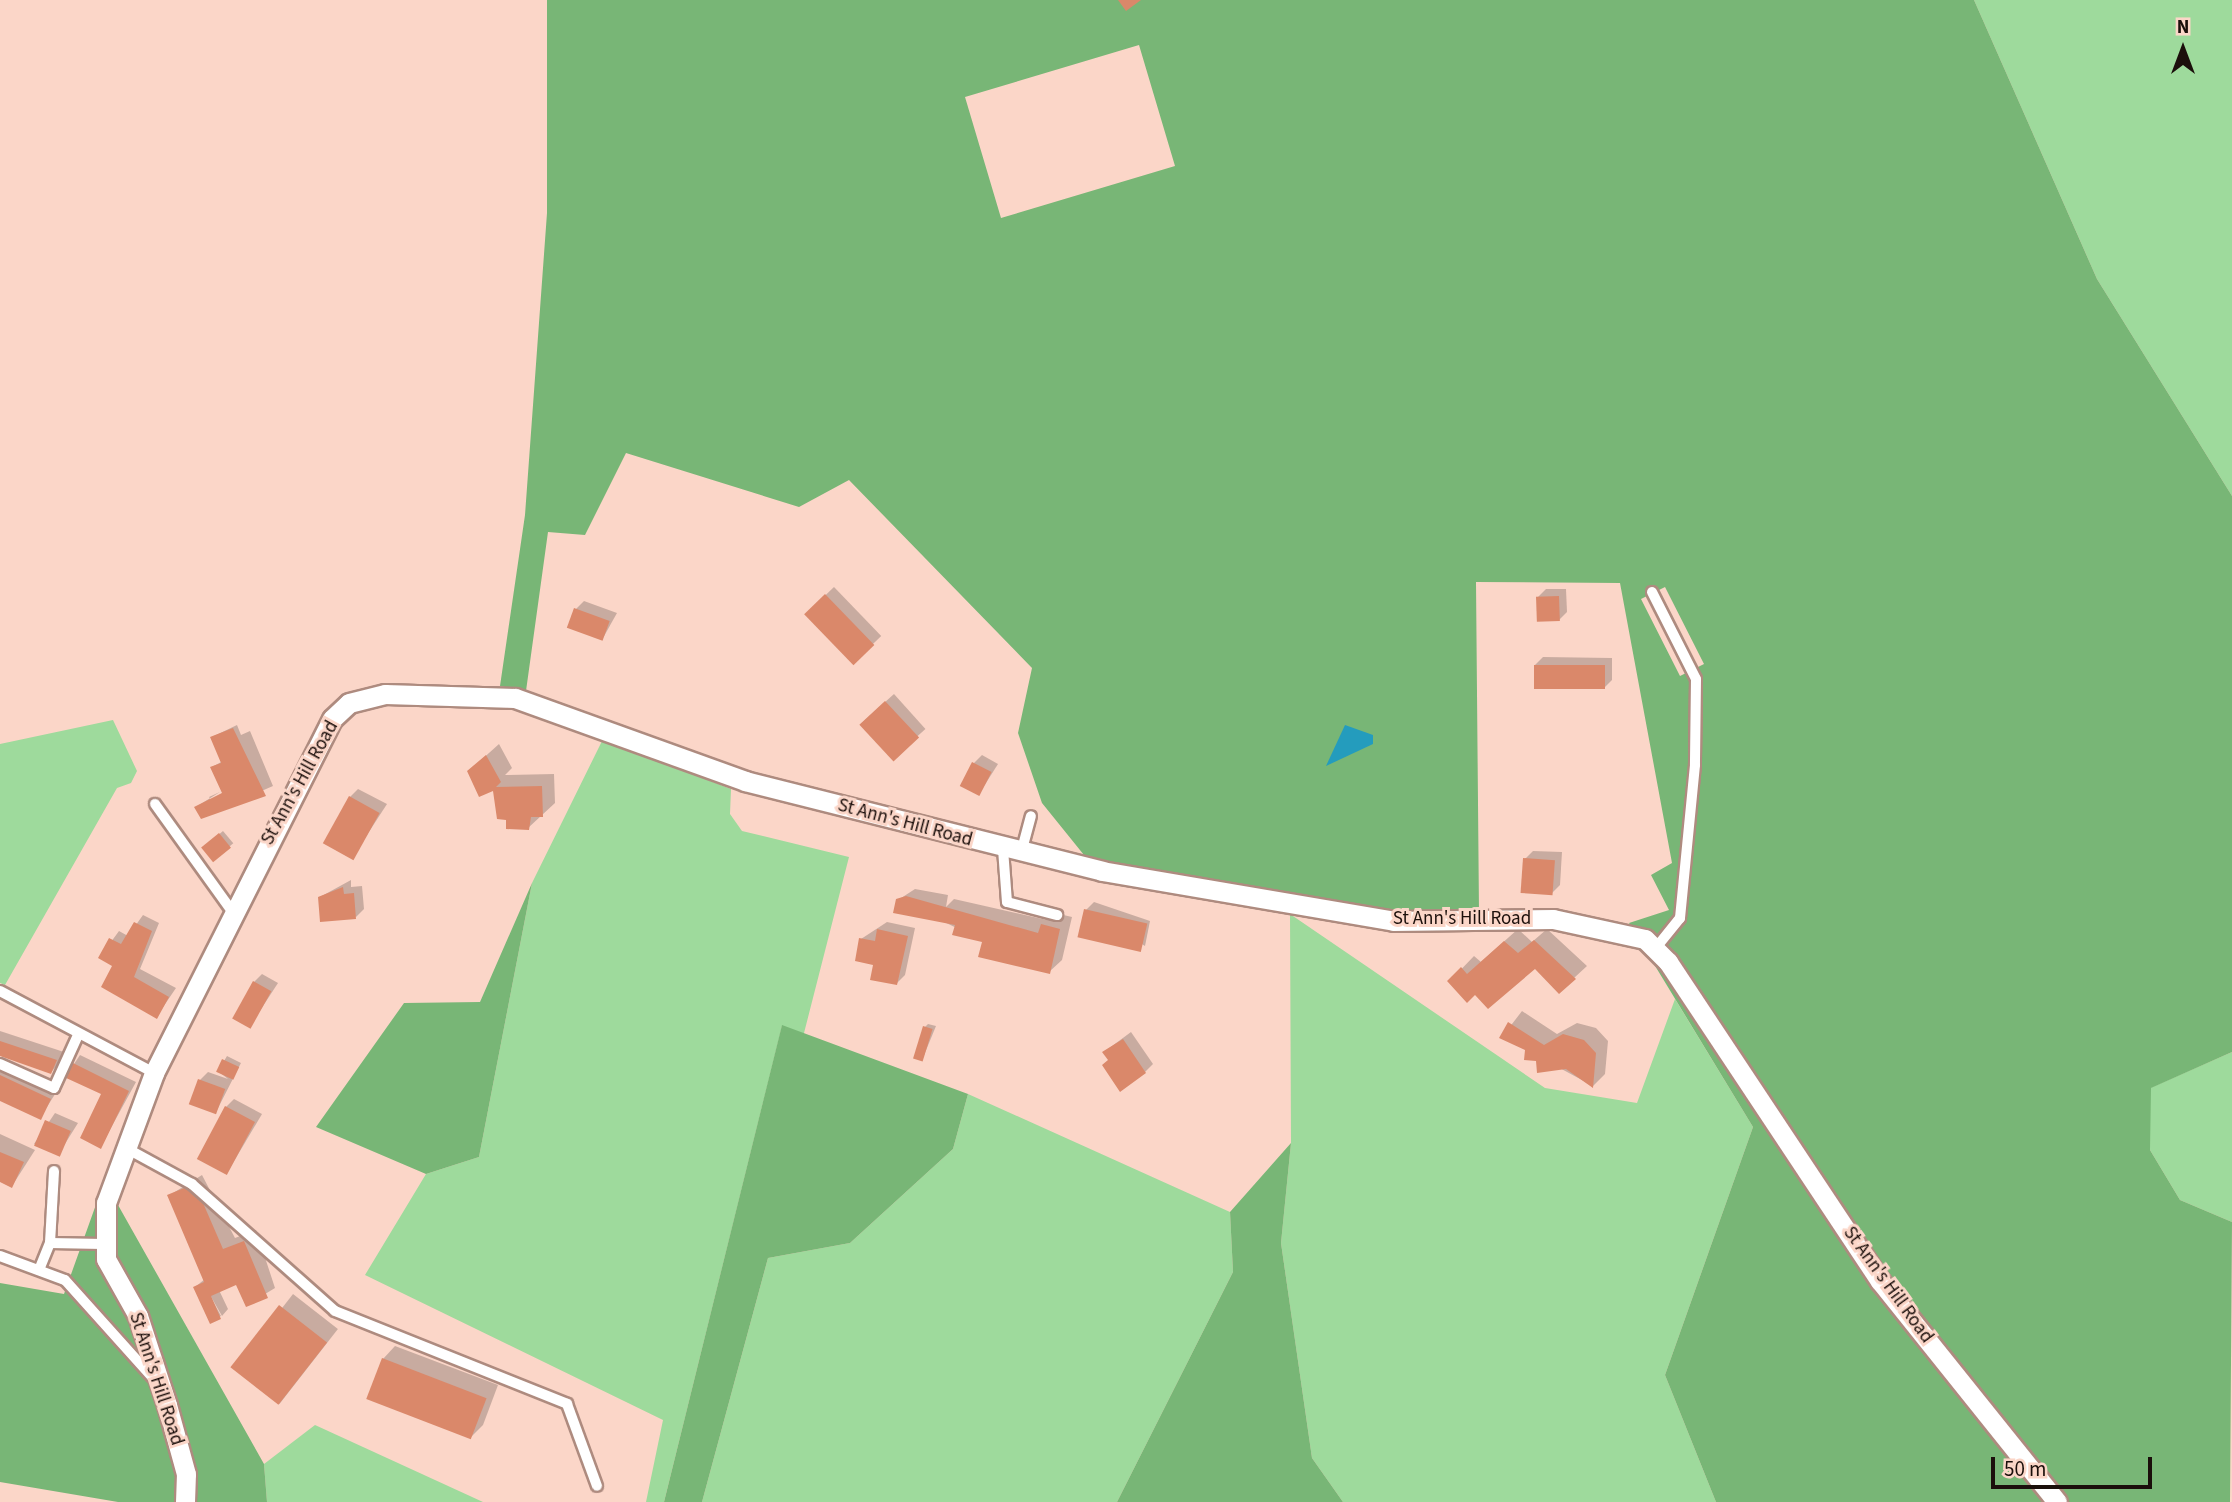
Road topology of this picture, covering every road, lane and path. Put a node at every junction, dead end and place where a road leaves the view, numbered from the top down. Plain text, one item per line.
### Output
1 (1652, 592) dead end
2 (155, 804) dead end
3 (1031, 816) dead end
4 (1012, 851) junction
5 (232, 911) junction
6 (1057, 915) dead end
7 (1656, 948) junction
8 (0, 991) edge
9 (78, 1035) junction
10 (0, 1064) edge
11 (154, 1073) junction
12 (127, 1148) junction
13 (54, 1171) dead end
14 (50, 1243) junction
15 (103, 1244) junction
16 (0, 1256) edge
17 (39, 1270) junction
18 (162, 1388) junction
19 (597, 1486) dead end
20 (185, 1502) edge
21 (2057, 1502) edge

1 - 7 lane
2 - 5 lane
3 - 4 lane
4 - 5 street, St Ann's Hill Road
4 - 6 lane
4 - 7 street, St Ann's Hill Road
5 - 11 street, St Ann's Hill Road
7 - 21 street, St Ann's Hill Road
8 - 9 lane
9 - 10 lane
9 - 11 lane
11 - 12 street, St Ann's Hill Road
12 - 15 street, St Ann's Hill Road
12 - 19 lane
13 - 14 lane
14 - 15 lane
14 - 17 lane
15 - 18 street, St Ann's Hill Road
16 - 17 lane
17 - 18 lane
18 - 20 street, St Ann's Hill Road

